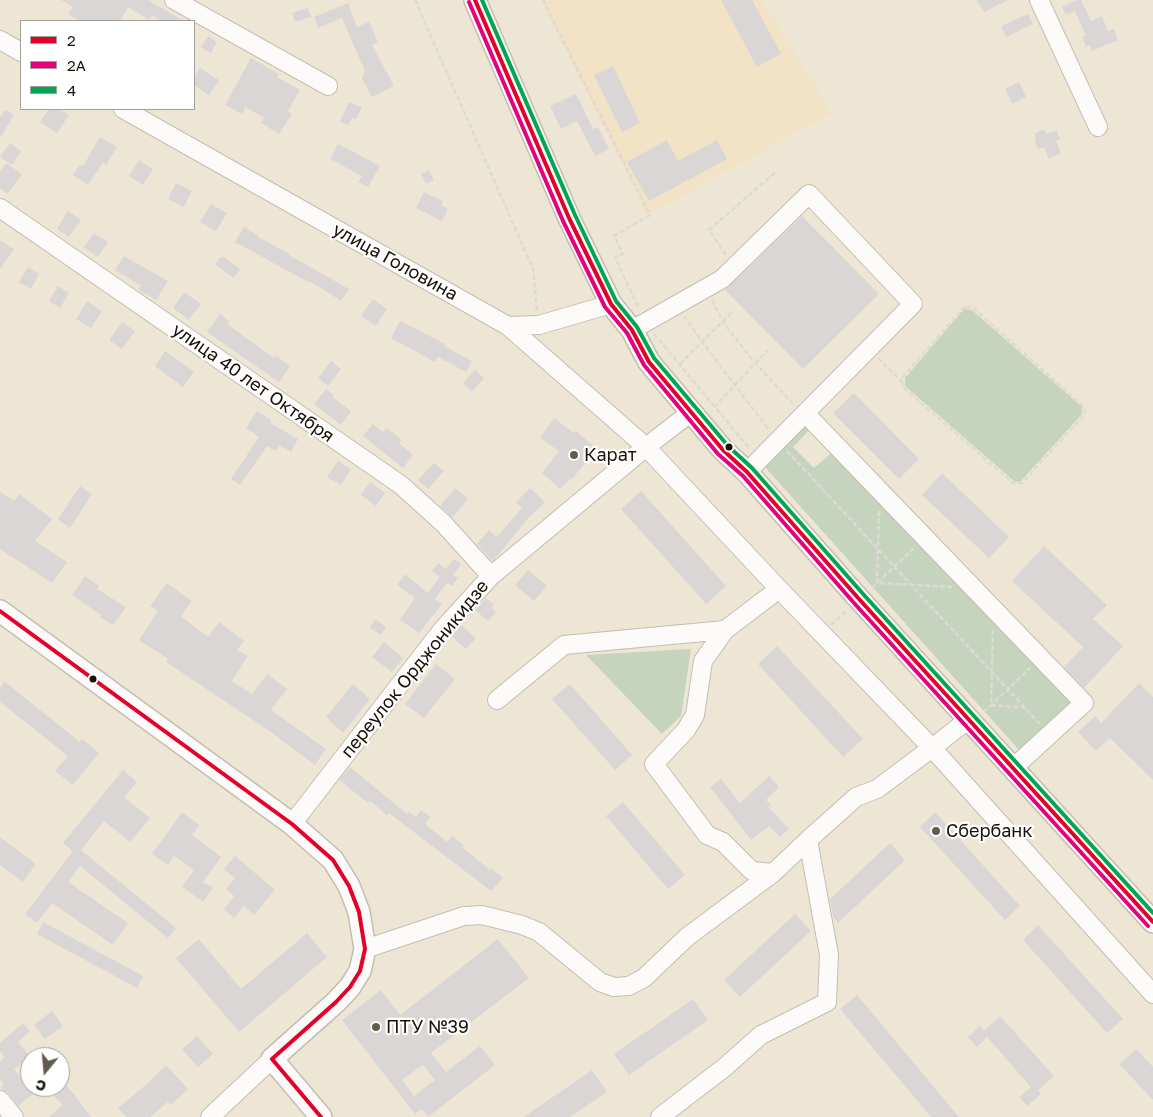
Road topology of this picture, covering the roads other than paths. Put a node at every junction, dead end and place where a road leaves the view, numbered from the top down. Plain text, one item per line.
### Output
1 (174, 0) edge
2 (475, 0) edge
3 (1039, 0) edge
4 (0, 40) edge
5 (20, 51) edge
6 (328, 86) dead end
7 (125, 110) edge
8 (1098, 127) dead end
9 (0, 208) edge
10 (611, 304) junction
11 (508, 326) junction
12 (640, 326) junction
13 (802, 412) junction
14 (690, 413) junction
15 (646, 447) junction
16 (752, 466) junction
17 (491, 576) junction
18 (779, 589) junction
19 (0, 611) edge
20 (725, 630) junction
21 (497, 700) dead end
22 (976, 715) junction
23 (932, 748) junction
24 (1012, 768) junction
25 (292, 824) junction
26 (808, 840) junction
27 (773, 873) junction
28 (1153, 922) edge
29 (365, 949) junction
30 (1153, 994) edge
31 (272, 1058) junction
32 (0, 1100) edge
33 (14, 1117) edge
34 (210, 1117) edge
35 (321, 1117) edge
36 (660, 1117) edge

1 - 6 street
2 - 10 main road
3 - 8 street
4 - 5 street
7 - 11 street, улица Головина
9 - 17 street, улица 40 лет Октября
10 - 11 street
10 - 12 main road
11 - 15 street, улица Головина
12 - 13 street
12 - 14 main road
13 - 16 street
13 - 24 street
14 - 15 street, переулок Орджоникидзе
14 - 16 main road
15 - 17 street, переулок Орджоникидзе
15 - 18 street, улица Головина
16 - 22 main road
17 - 25 street, переулок Орджоникидзе
18 - 20 street
18 - 23 street, улица Головина
19 - 25 main road
20 - 21 street
20 - 27 street
22 - 23 street
22 - 24 main road
23 - 26 street
23 - 30 street, улица Головина
24 - 28 main road
25 - 29 main road
26 - 27 street
26 - 36 street
27 - 29 street
29 - 31 main road
31 - 34 street
31 - 35 main road
32 - 33 street

